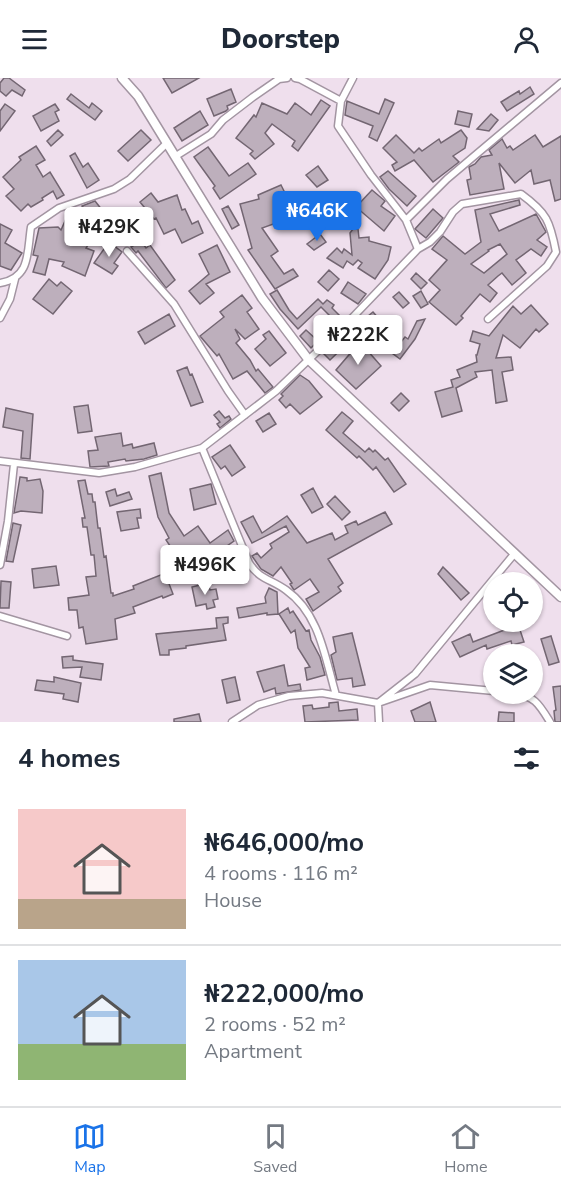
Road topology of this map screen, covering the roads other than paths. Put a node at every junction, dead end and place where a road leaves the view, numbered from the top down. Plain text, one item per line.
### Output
1 (122, 78) edge
2 (287, 78) edge
3 (295, 78) edge
4 (353, 78) edge
5 (561, 83) edge
6 (341, 101) junction
7 (167, 142) junction
8 (176, 156) junction
9 (406, 219) junction
10 (418, 249) junction
11 (127, 251) dead end
12 (15, 279) junction
13 (0, 283) edge
14 (0, 318) edge
15 (488, 319) dead end
16 (308, 359) junction
17 (245, 415) junction
18 (202, 448) junction
19 (0, 461) edge
20 (14, 464) junction
21 (514, 553) junction
22 (0, 565) edge
23 (561, 597) edge
24 (0, 616) edge
25 (68, 636) dead end
26 (483, 690) edge
27 (336, 695) junction
28 (378, 703) junction
29 (538, 704) edge
30 (232, 722) edge
31 (379, 722) edge
32 (550, 722) edge

1 - 7 street
2 - 8 street
3 - 6 street
4 - 6 street
5 - 9 street
6 - 9 street
7 - 8 street
7 - 12 street
8 - 16 street
9 - 10 street
10 - 15 street
10 - 16 street
11 - 17 street
12 - 13 street
12 - 14 street
16 - 17 street
16 - 21 street
17 - 18 street
18 - 20 street
18 - 27 street
19 - 20 street
20 - 22 street
21 - 23 street
21 - 28 street
24 - 25 street
26 - 28 street
27 - 28 street
27 - 30 street
28 - 31 street
29 - 32 street

